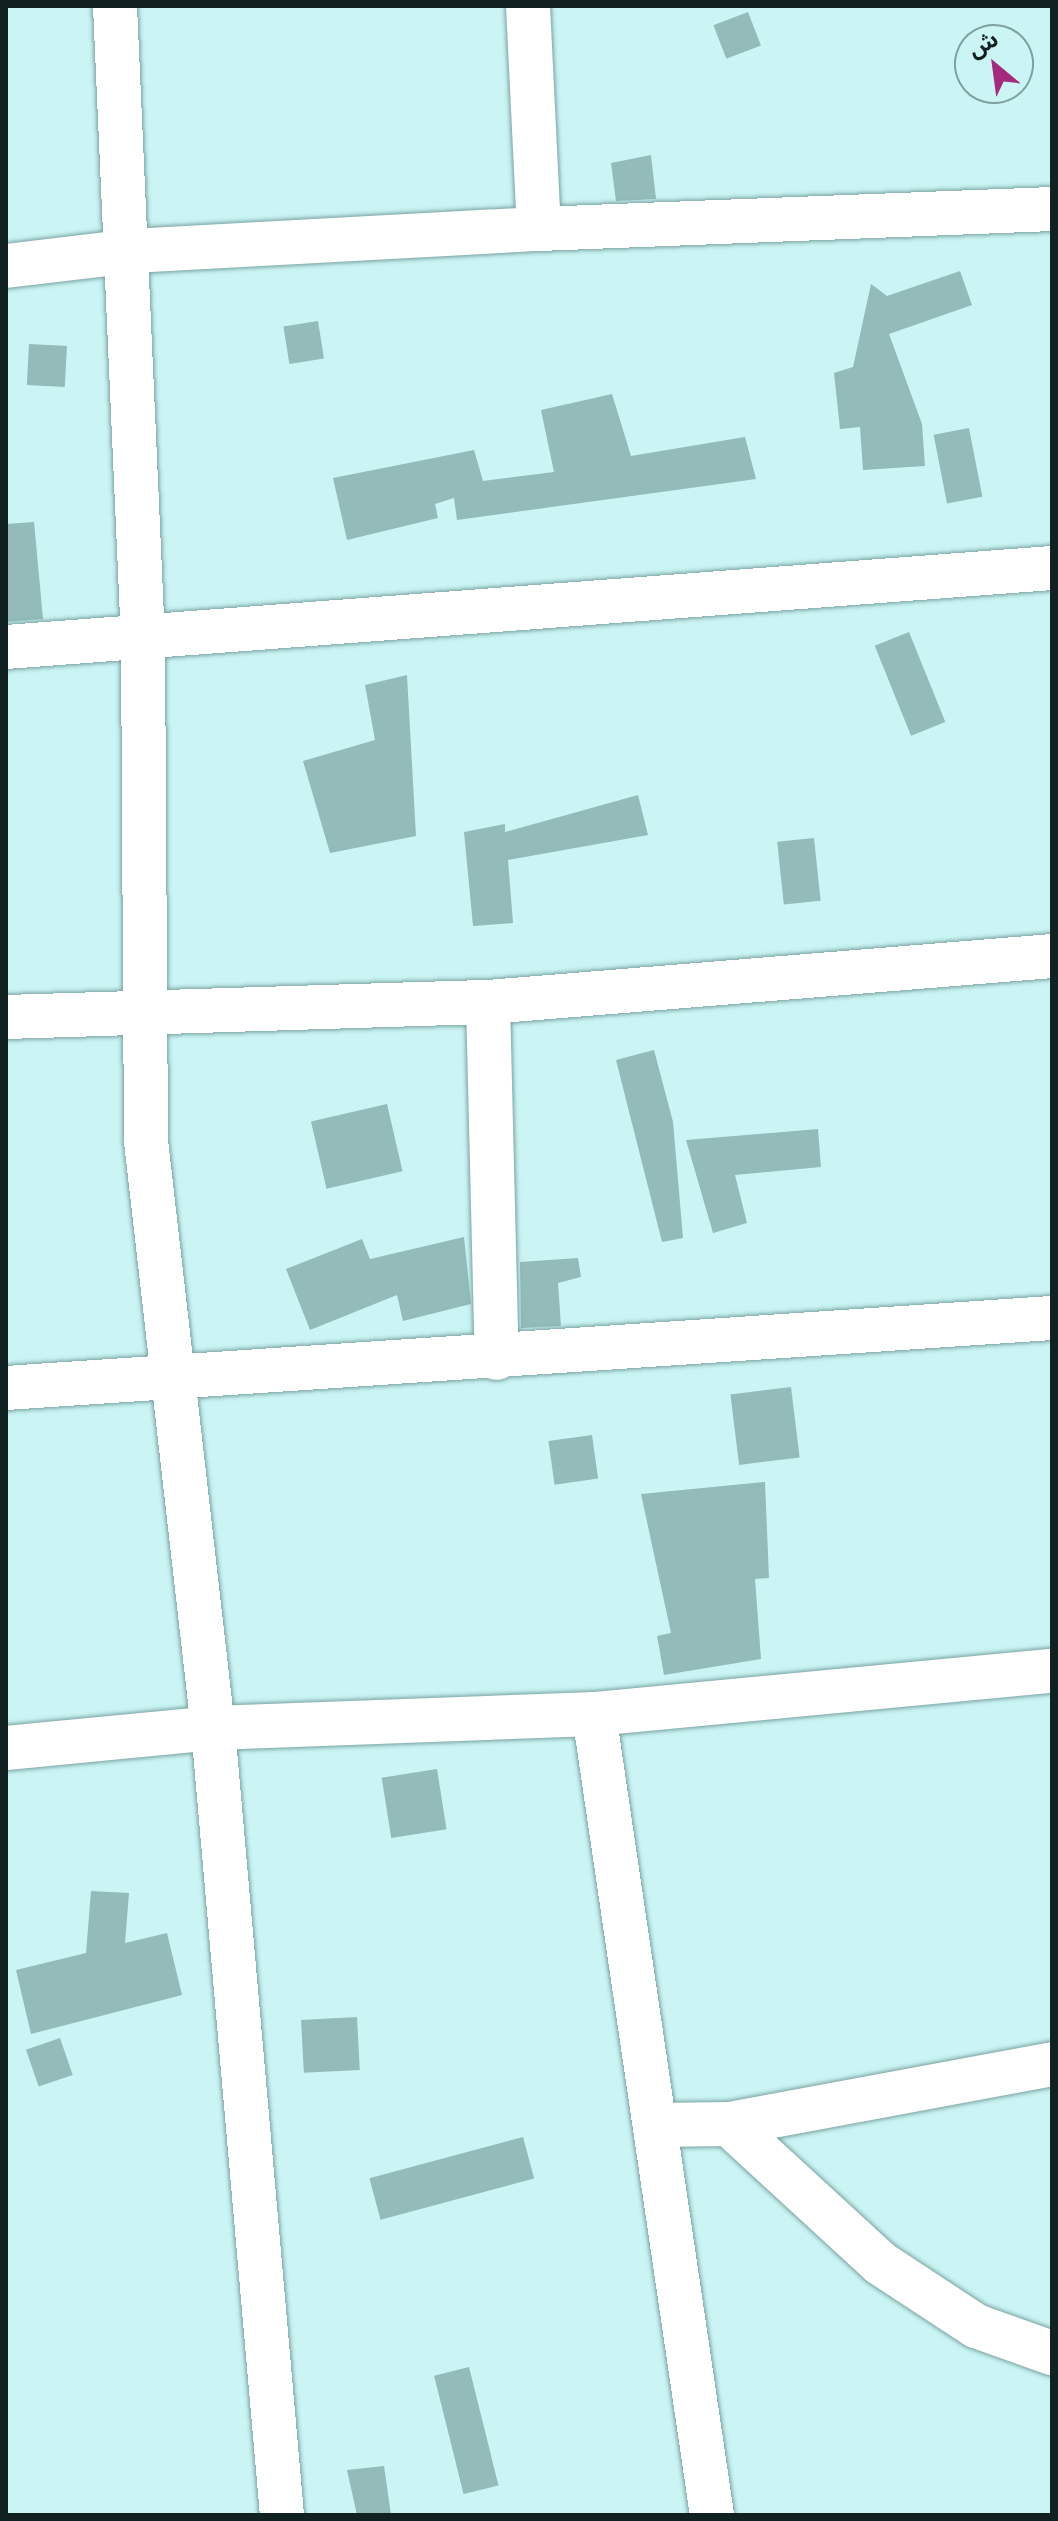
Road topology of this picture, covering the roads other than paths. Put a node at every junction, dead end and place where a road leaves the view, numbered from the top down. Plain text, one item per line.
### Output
1 (115, 6) edge
2 (528, 6) edge
3 (1052, 209) edge
4 (539, 229) junction
5 (131, 251) junction
6 (6, 266) edge
7 (1052, 568) edge
8 (143, 639) junction
9 (6, 647) edge
10 (1052, 956) edge
11 (488, 1002) junction
12 (142, 1009) junction
13 (6, 1017) edge
14 (1052, 1318) edge
15 (497, 1358) junction
16 (168, 1374) junction
17 (6, 1388) edge
18 (1052, 1671) edge
19 (594, 1714) junction
20 (213, 1728) junction
21 (6, 1748) edge
22 (1052, 2064) edge
23 (729, 2124) junction
24 (655, 2125) junction
25 (1052, 2353) edge
26 (282, 2515) edge
27 (712, 2515) edge

1 - 5 street
2 - 4 street
3 - 4 street
4 - 5 street
5 - 6 street
5 - 8 street
7 - 8 street
8 - 9 street
8 - 12 street
10 - 11 street
11 - 12 street
11 - 15 street
12 - 13 street
12 - 16 street
14 - 15 street
15 - 16 street
16 - 17 street
16 - 20 street
18 - 19 street
19 - 20 street
19 - 24 street
20 - 21 street
20 - 26 street
22 - 23 street
23 - 24 street
23 - 25 street
24 - 27 street

